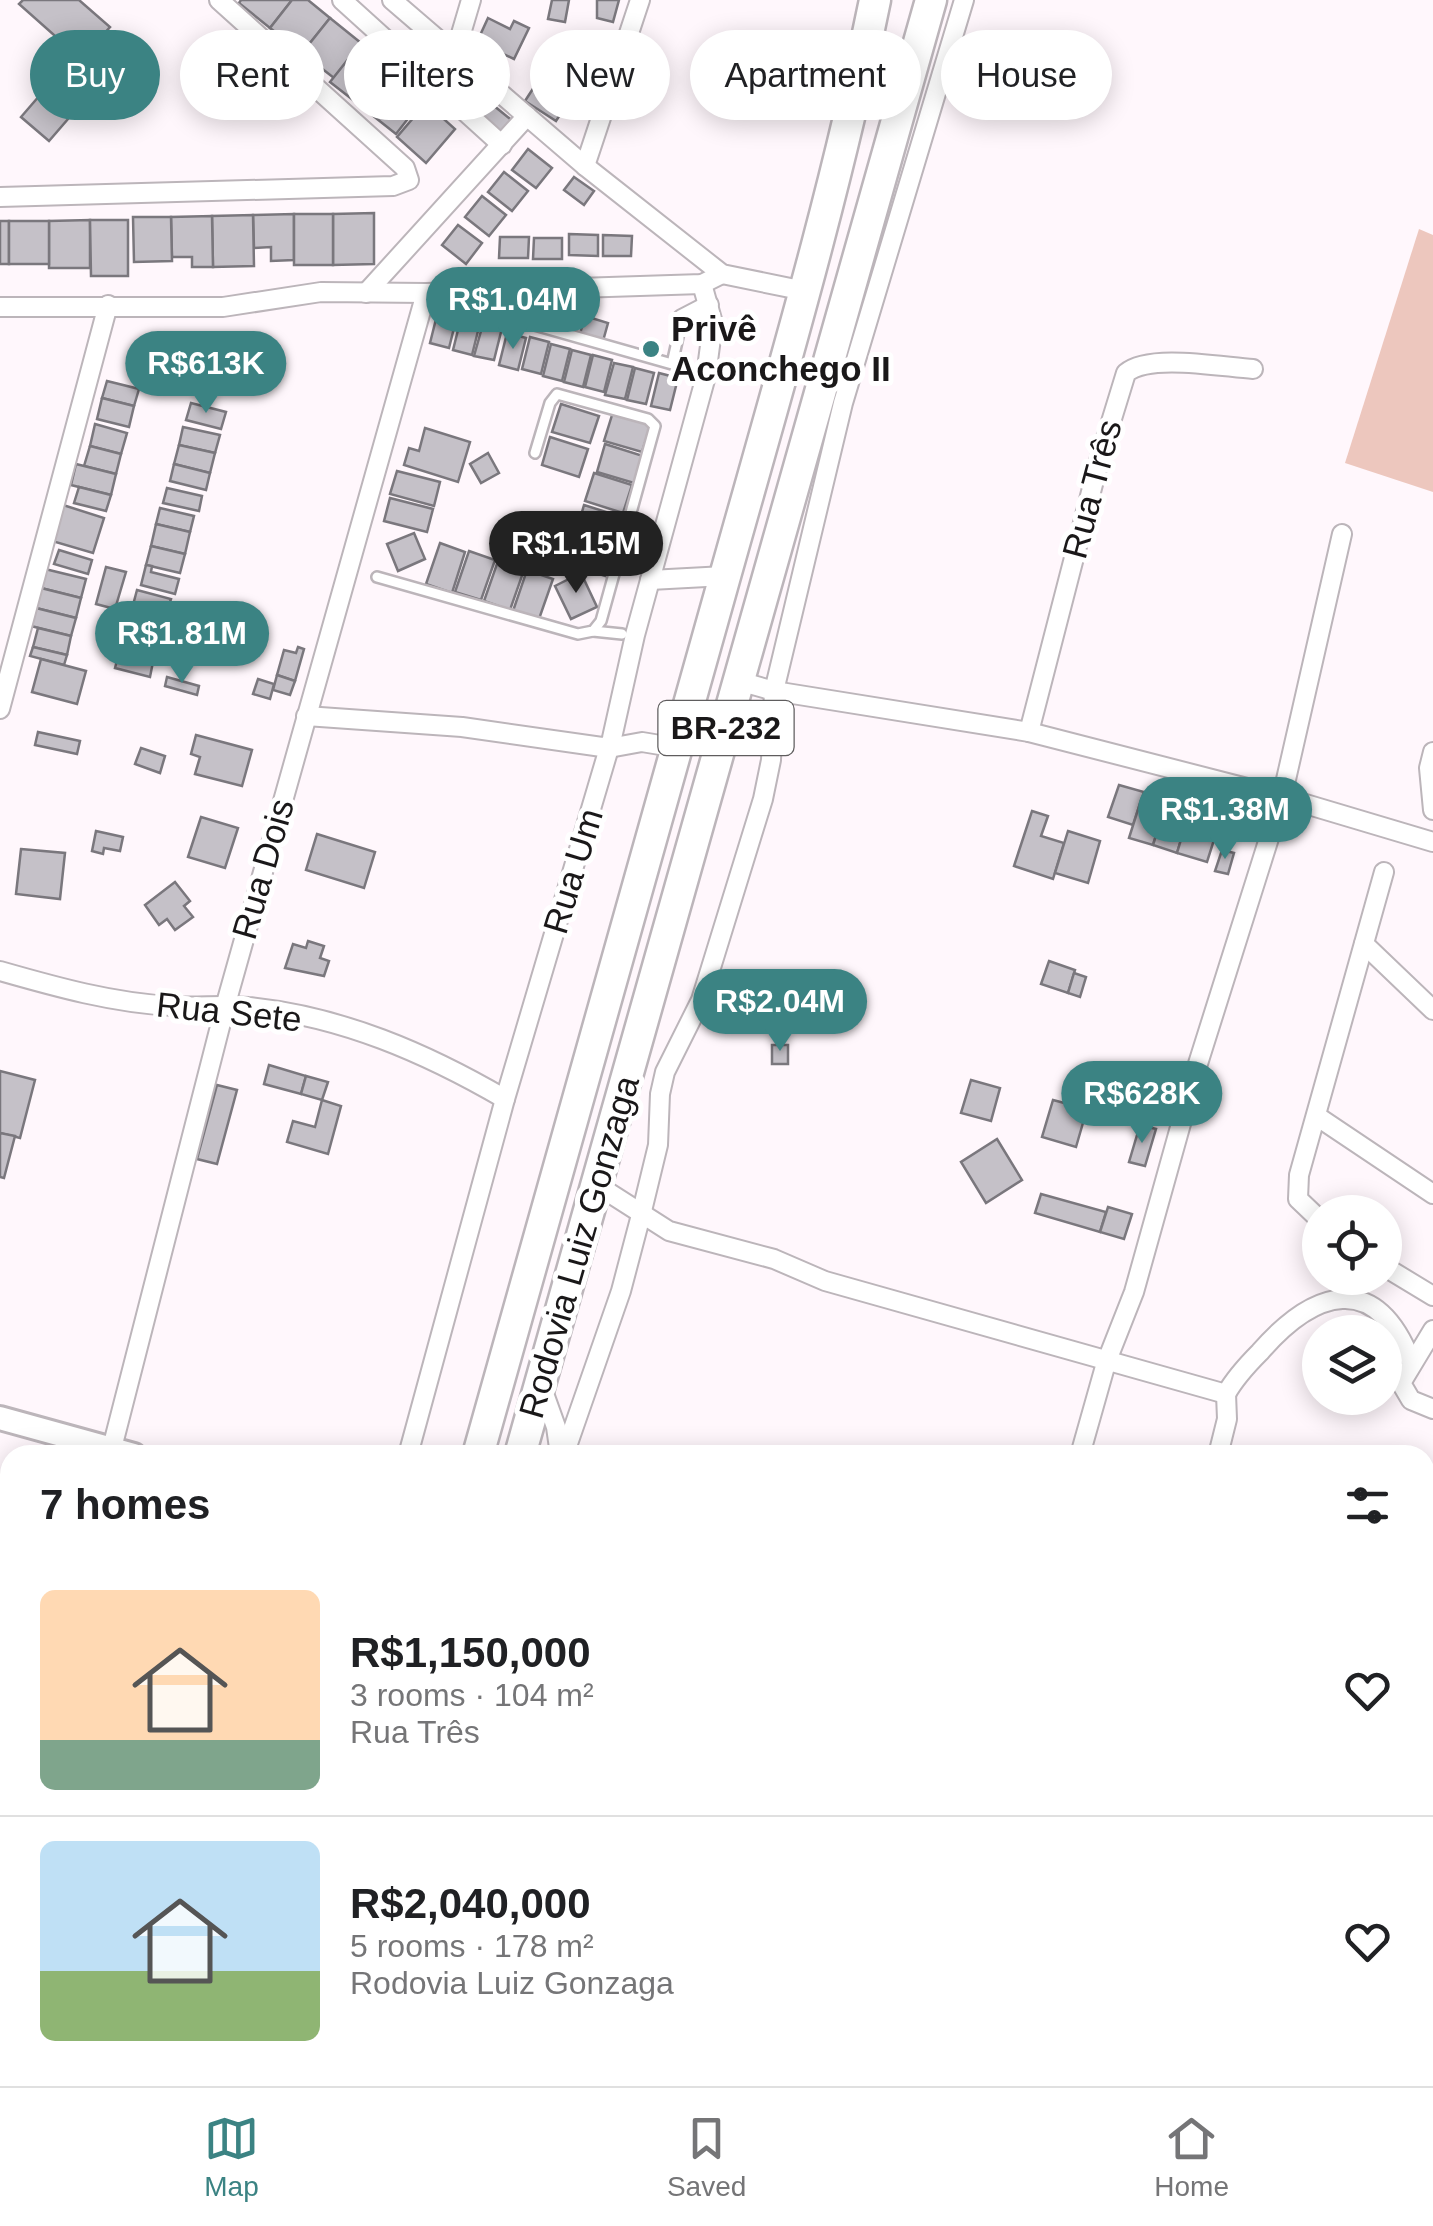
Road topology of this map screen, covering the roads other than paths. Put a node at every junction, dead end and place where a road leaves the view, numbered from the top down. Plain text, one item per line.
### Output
1 (218, 0) edge
2 (342, 0) edge
3 (392, 0) edge
4 (471, 0) edge
5 (640, 0) edge
6 (876, 0) edge
7 (931, 0) edge
8 (964, 0) edge
9 (426, 30) edge
10 (462, 30) edge
11 (510, 102) edge
12 (527, 116) junction
13 (502, 144) junction
14 (585, 166) junction
15 (0, 196) edge
16 (722, 274) junction
17 (702, 284) junction
18 (805, 291) junction
19 (366, 292) junction
20 (426, 294) junction
21 (709, 304) junction
22 (108, 306) junction
23 (0, 307) edge
24 (492, 313) dead end
25 (682, 319) joint
26 (672, 364) junction
27 (685, 368) dead end
28 (1253, 369) dead end
29 (535, 453) dead end
30 (1342, 534) dead end
31 (726, 576) junction
32 (377, 577) dead end
33 (650, 580) junction
34 (593, 631) junction
35 (628, 635) junction
36 (739, 681) junction
37 (774, 691) junction
38 (0, 709) edge
39 (306, 716) junction
40 (1029, 732) junction
41 (609, 748) junction
42 (678, 748) junction
43 (1433, 752) edge
44 (1282, 797) junction
45 (1433, 810) edge
46 (1433, 842) edge
47 (1384, 872) dead end
48 (1364, 944) junction
49 (0, 971) edge
50 (224, 1007) junction
51 (1433, 1010) edge
52 (505, 1099) junction
53 (1318, 1117) junction
54 (597, 1184) junction
55 (1433, 1194) edge
56 (1302, 1205) edge
57 (642, 1215) junction
58 (1402, 1277) edge
59 (1433, 1296) edge
60 (1433, 1330) edge
61 (1411, 1361) junction
62 (1106, 1363) junction
63 (540, 1383) junction
64 (1226, 1394) junction
65 (1433, 1410) edge
66 (0, 1418) edge
67 (90, 1445) edge
68 (108, 1445) edge
69 (411, 1445) edge
70 (481, 1445) edge
71 (523, 1445) edge
72 (560, 1445) edge
73 (566, 1445) edge
74 (1083, 1445) edge
75 (1220, 1445) edge

1 - 15 street
2 - 13 street
3 - 9 street
4 - 10 street
5 - 14 street
6 - 18 highway, Rodovia Luiz Gonzaga / BR-232
7 - 36 highway, Rodovia Luiz Gonzaga / BR-232
8 - 37 street
11 - 12 street
12 - 13 street
12 - 14 street
13 - 19 street
14 - 16 street
16 - 17 street
16 - 18 street
17 - 20 street
17 - 21 street, Rua Um
18 - 31 highway, Rodovia Luiz Gonzaga / BR-232
19 - 20 street
19 - 22 street
20 - 39 street, Rua Dois
21 - 25 street
21 - 33 street, Rua Um
22 - 23 street
22 - 38 street
24 - 26 lane
25 - 26 lane
26 - 27 lane
28 - 40 street, Rua Três
29 - 34 lane
30 - 44 street
31 - 33 street
31 - 42 highway, Rodovia Luiz Gonzaga / BR-232
32 - 34 lane
33 - 35 street, Rua Um
34 - 35 lane
35 - 41 street, Rua Um
36 - 37 street
36 - 54 highway, Rodovia Luiz Gonzaga / BR-232
37 - 40 street
37 - 57 street
39 - 41 street
39 - 50 street, Rua Dois
40 - 44 street
41 - 42 street
41 - 52 street, Rua Um
42 - 70 highway, Rodovia Luiz Gonzaga / BR-232
43 - 45 street
44 - 46 street
44 - 62 street
47 - 48 street
48 - 51 street
48 - 53 street
49 - 50 street, Rua Sete
50 - 52 street, Rua Sete
50 - 68 street, Rua Dois
52 - 69 street, Rua Um
53 - 55 street
53 - 56 street
54 - 57 street
54 - 63 highway, Rodovia Luiz Gonzaga / BR-232
57 - 62 street
57 - 73 street
58 - 59 street
60 - 61 street
61 - 64 street
61 - 65 street
62 - 64 street
62 - 74 street
63 - 71 highway, Rodovia Luiz Gonzaga / BR-232
63 - 72 street
64 - 75 street
66 - 67 street

